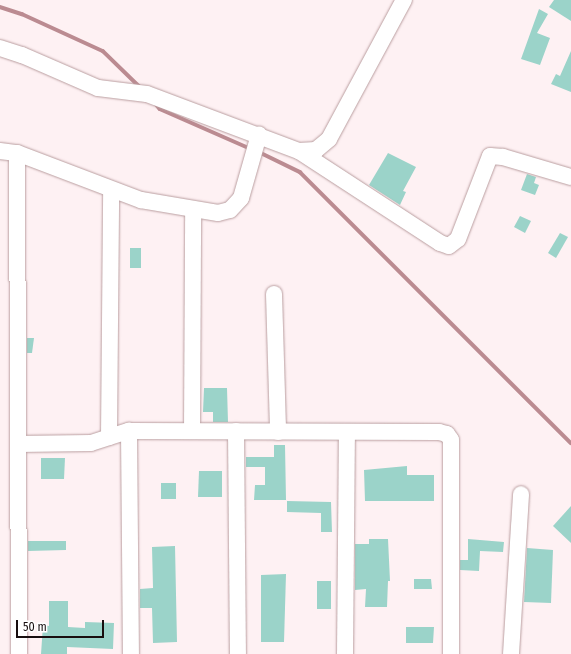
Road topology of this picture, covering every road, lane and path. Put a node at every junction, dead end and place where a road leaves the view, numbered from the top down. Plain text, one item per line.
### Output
1 (404, 0) edge
2 (0, 48) edge
3 (259, 135) junction
4 (0, 151) edge
5 (299, 151) junction
6 (17, 153) junction
7 (571, 177) edge
8 (111, 190) junction
9 (193, 209) junction
10 (274, 294) dead end
11 (129, 431) junction
12 (192, 431) junction
13 (236, 431) junction
14 (278, 432) junction
15 (347, 432) junction
16 (109, 437) junction
17 (18, 444) junction
18 (521, 494) dead end
19 (19, 654) edge
20 (131, 654) edge
21 (238, 654) edge
22 (345, 654) edge
23 (451, 654) edge
24 (511, 654) edge

1 - 5 street
2 - 3 street
3 - 5 street
3 - 9 street
4 - 6 street
5 - 7 street
6 - 8 street
6 - 17 street
8 - 9 street
8 - 16 street
9 - 12 street
10 - 14 street
11 - 12 street
11 - 16 street
11 - 20 street
12 - 13 street
13 - 14 street
13 - 21 street
14 - 15 street
15 - 22 street
15 - 23 street
16 - 17 street
17 - 19 street
18 - 24 street

